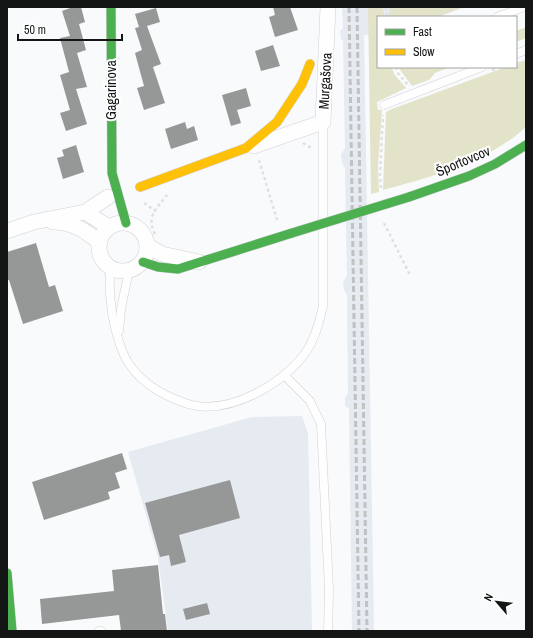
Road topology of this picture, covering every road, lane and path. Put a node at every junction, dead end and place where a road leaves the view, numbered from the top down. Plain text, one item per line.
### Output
1 (111, 7) edge
2 (328, 7) edge
3 (524, 7) edge
4 (500, 16) edge
5 (310, 64) dead end
6 (396, 68) edge
7 (479, 68) edge
8 (415, 93) junction
9 (384, 105) dead end
10 (323, 122) junction
11 (299, 142) dead end
12 (526, 145) edge
13 (252, 153) junction
14 (315, 155) dead end
15 (112, 173) junction
16 (140, 187) dead end
17 (169, 193) dead end
18 (108, 197) junction
19 (85, 212) junction
20 (34, 222) junction
21 (126, 223) junction
22 (110, 226) junction
23 (280, 227) dead end
24 (7, 231) edge
25 (152, 242) junction
26 (100, 243) junction
27 (143, 262) junction
28 (200, 262) junction
29 (110, 267) junction
30 (129, 270) junction
31 (118, 340) junction
32 (285, 376) junction
33 (7, 573) edge
34 (12, 631) edge
35 (328, 631) edge

1 - 15 street, Gagarinova
2 - 10 street, Murgašova
3 - 4 lane
5 - 13 street, Murgašova
6 - 8 path
7 - 8 lane
8 - 9 lane
10 - 13 street, Murgašova
10 - 32 lane
11 - 14 path
12 - 28 street, Športovcov, bridge
13 - 16 street, Murgašova
13 - 23 path
15 - 18 street, Gagarinova
15 - 21 street, Gagarinova
17 - 25 path
18 - 19 street
18 - 22 street, Gagarinova
19 - 20 street
19 - 22 street
20 - 24 street
20 - 26 street
21 - 22 street
21 - 25 street
22 - 26 street
25 - 27 street
25 - 28 street
26 - 29 street
27 - 28 street, Športovcov
27 - 30 street
29 - 30 street
29 - 31 lane
30 - 31 lane
31 - 32 lane
32 - 35 lane
33 - 34 street

